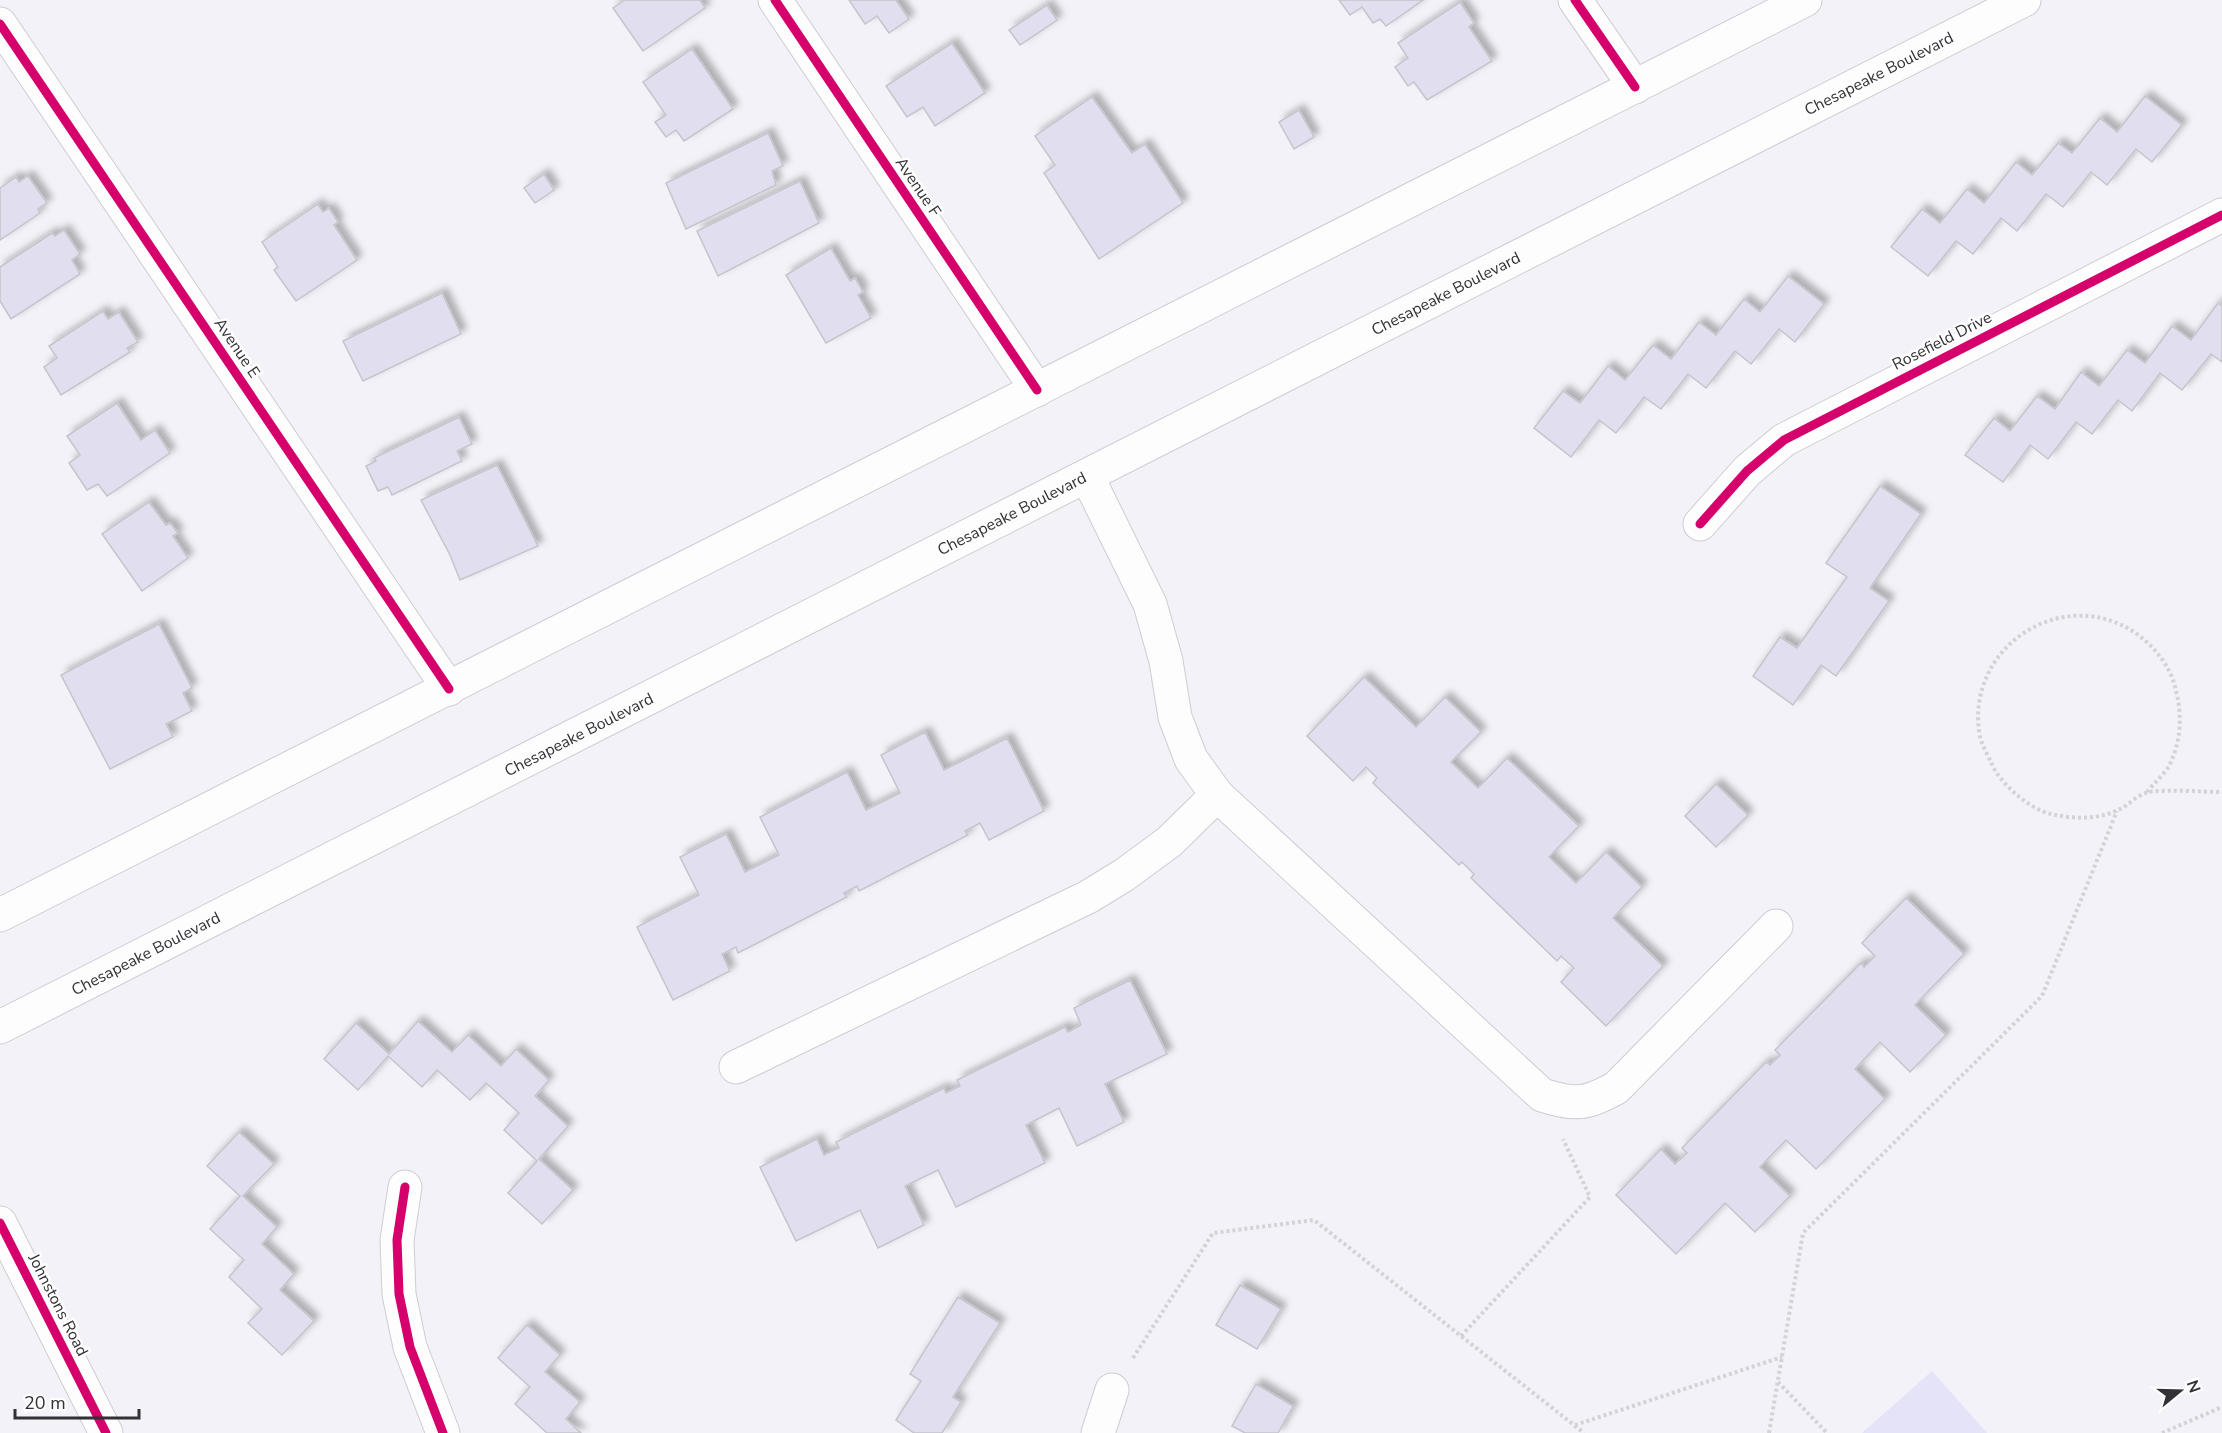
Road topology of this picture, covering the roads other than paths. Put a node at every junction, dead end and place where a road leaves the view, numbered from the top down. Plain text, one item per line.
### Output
1 (775, 0) edge
2 (1575, 0) edge
3 (1805, 0) edge
4 (2024, 0) edge
5 (0, 24) edge
6 (1635, 87) junction
7 (2222, 215) edge
8 (1037, 390) junction
9 (1087, 476) junction
10 (1700, 524) dead end
11 (449, 689) junction
12 (1217, 795) junction
13 (0, 915) edge
14 (1776, 926) dead end
15 (0, 1027) edge
16 (736, 1067) dead end
17 (405, 1187) dead end
18 (0, 1223) edge
19 (1112, 1390) road end
20 (106, 1433) edge
21 (443, 1433) edge
22 (1098, 1433) edge

1 - 8 main road, Avenue F
2 - 6 main road
3 - 6 main road
4 - 9 main road, Chesapeake Boulevard
5 - 11 main road, Avenue E
6 - 8 main road
7 - 10 main road, Rosefield Drive
8 - 11 main road
9 - 12 main road
9 - 15 main road, Chesapeake Boulevard
11 - 13 main road
12 - 14 main road
12 - 16 main road
17 - 21 main road
18 - 20 main road, Johnstons Road
19 - 22 main road

